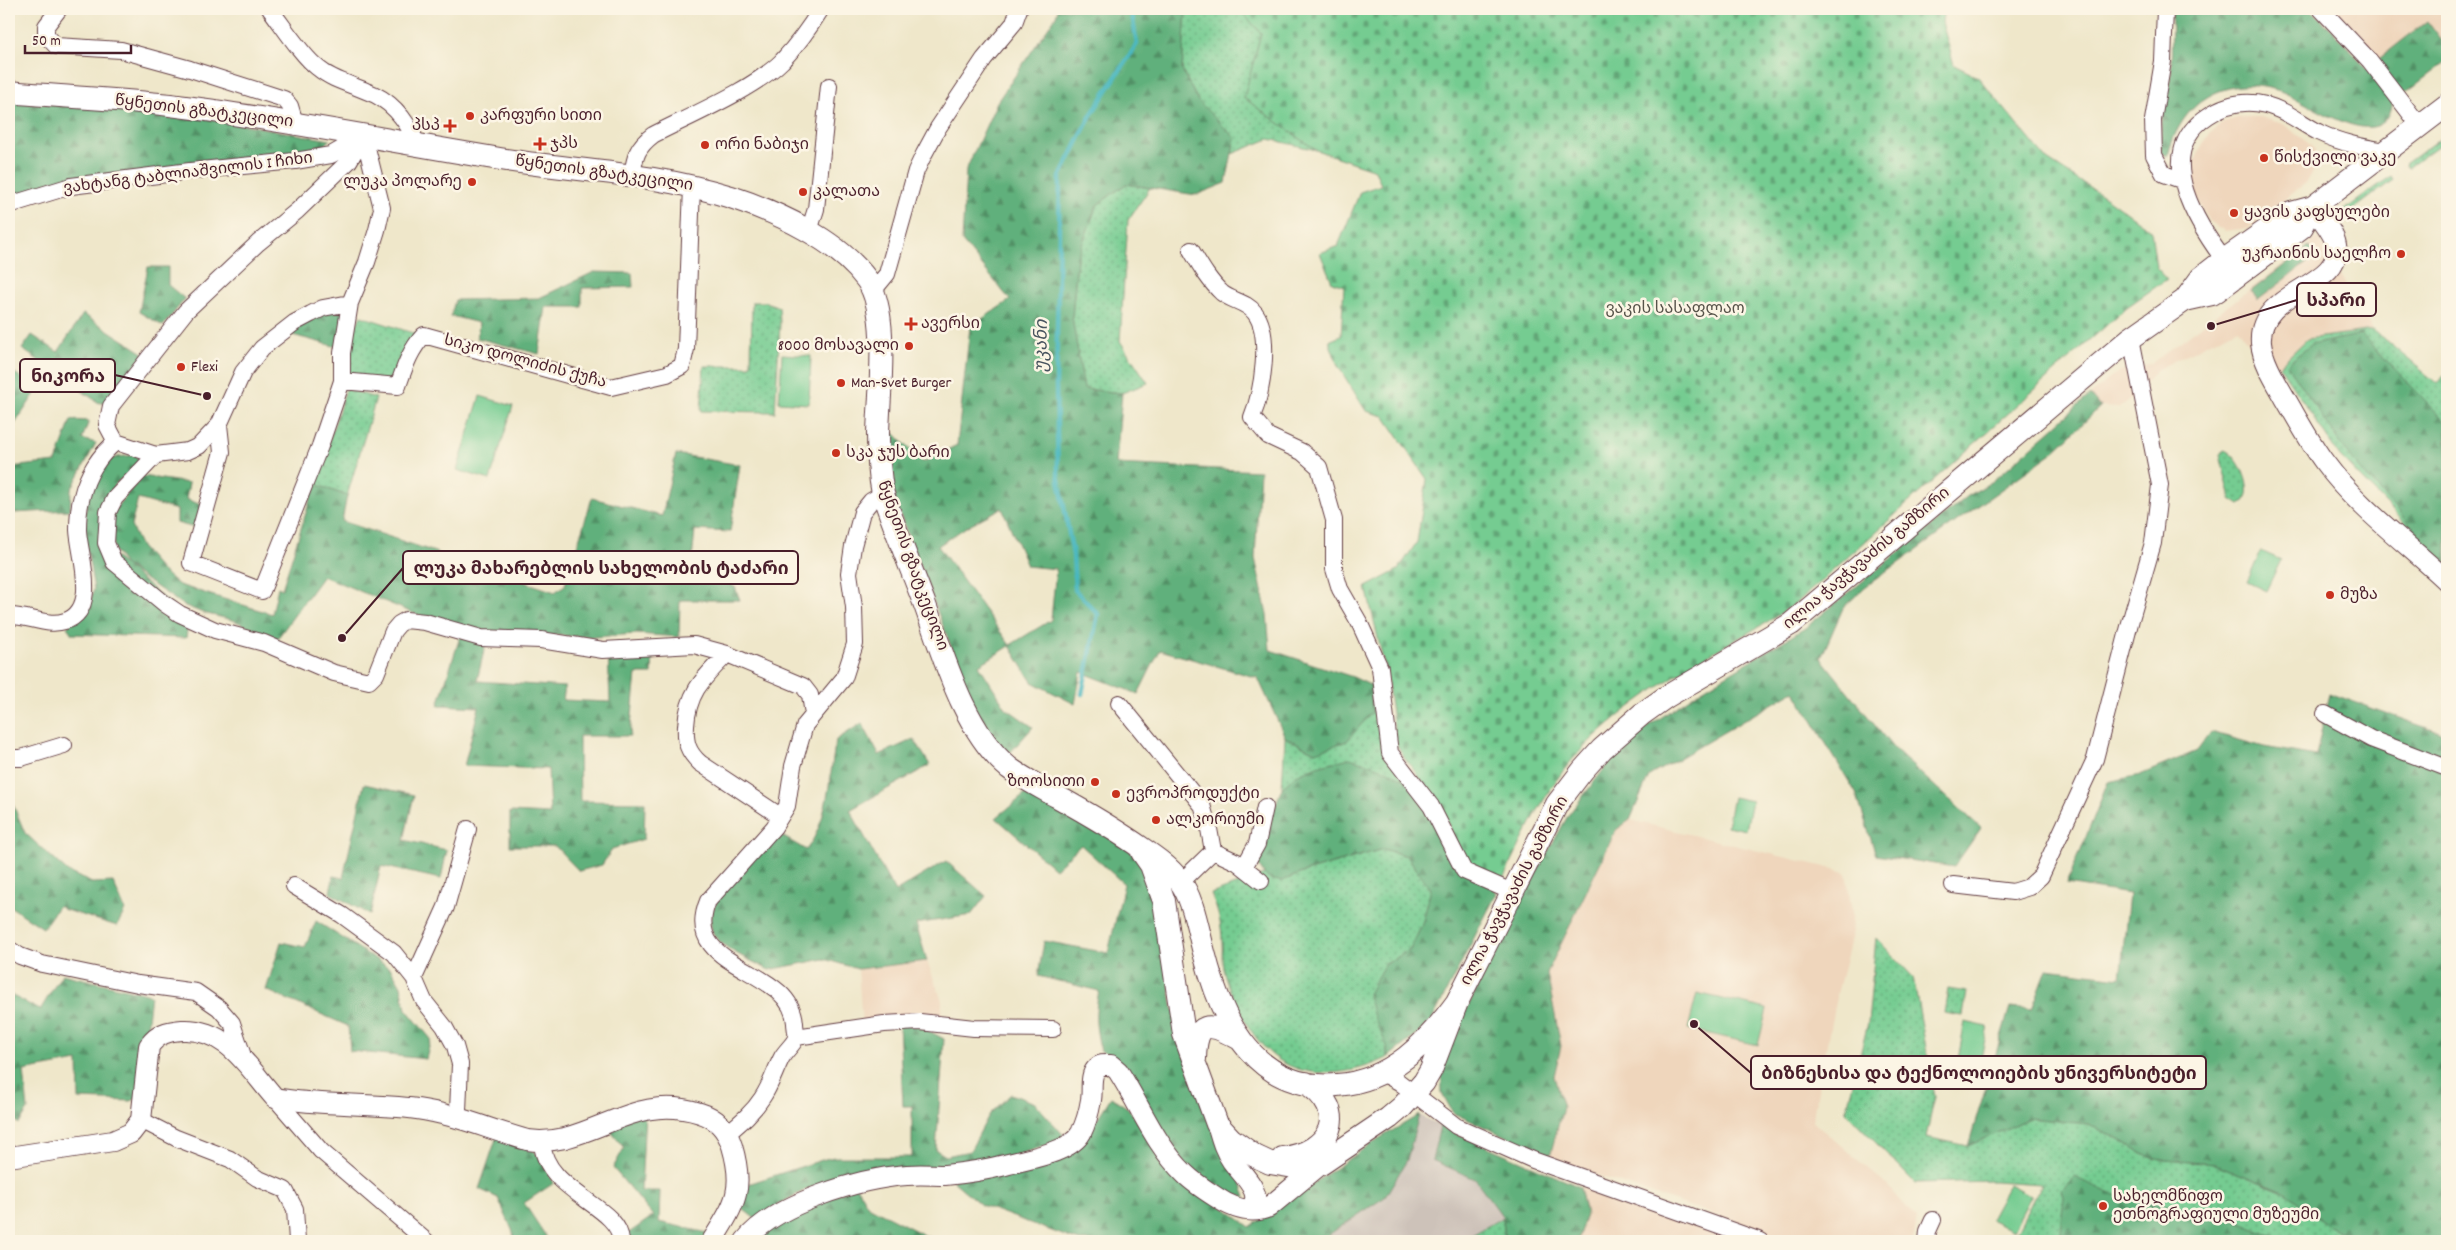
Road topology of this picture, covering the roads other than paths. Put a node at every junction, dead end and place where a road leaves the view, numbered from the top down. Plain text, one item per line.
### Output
1 (59, 9) edge
2 (270, 9) edge
3 (821, 9) edge
4 (1019, 9) edge
5 (2165, 9) edge
6 (2322, 9) edge
7 (829, 86) dead end
8 (9, 92) edge
9 (2447, 105) edge
10 (295, 124) junction
11 (2420, 126) junction
12 (364, 136) junction
13 (417, 144) junction
14 (2385, 151) junction
15 (632, 175) junction
16 (2181, 180) junction
17 (692, 186) junction
18 (9, 205) edge
19 (2313, 207) junction
20 (809, 231) junction
21 (1190, 250) dead end
22 (2230, 268) junction
23 (873, 291) junction
24 (350, 303) junction
25 (2131, 338) junction
26 (342, 381) junction
27 (219, 425) junction
28 (116, 442) junction
29 (156, 455) junction
30 (883, 494) junction
31 (2447, 581) edge
32 (9, 616) edge
33 (727, 654) junction
34 (1119, 703) dead end
35 (813, 714) junction
36 (2325, 714) dead end
37 (64, 744) dead end
38 (9, 758) edge
39 (2447, 768) edge
40 (1265, 807) dead end
41 (780, 816) junction
42 (468, 829) dead end
43 (1137, 845) junction
44 (1213, 851) junction
45 (1244, 867) junction
46 (1261, 881) dead end
47 (1181, 882) junction
48 (1953, 885) dead end
49 (294, 886) dead end
50 (1512, 892) junction
51 (9, 949) edge
52 (414, 978) junction
53 (1457, 1002) junction
54 (1053, 1029) dead end
55 (796, 1037) junction
56 (1238, 1038) junction
57 (244, 1059) junction
58 (1195, 1063) junction
59 (1431, 1070) junction
60 (1382, 1073) junction
61 (1306, 1083) junction
62 (1414, 1094) junction
63 (275, 1098) junction
64 (1436, 1111) junction
65 (455, 1119) junction
66 (141, 1120) junction
67 (1217, 1124) junction
68 (728, 1133) junction
69 (542, 1142) junction
70 (9, 1156) edge
71 (1255, 1156) junction
72 (1321, 1164) junction
73 (1248, 1210) junction
74 (1933, 1220) dead end
75 (297, 1241) edge
76 (426, 1241) edge
77 (621, 1241) edge
78 (712, 1241) edge
79 (745, 1241) edge
80 (1761, 1241) edge
81 (1927, 1241) edge

1 - 10 street
2 - 13 street
3 - 15 street
4 - 23 street
5 - 16 street
6 - 11 street
7 - 20 street
8 - 10 main road, წყნეთის გზატკეცილი
9 - 11 main road, ილია ჭავჭავაძის გამზირი
10 - 12 main road, წყნეთის გზატკეცილი
11 - 14 main road, ილია ჭავჭავაძის გამზირი
12 - 13 main road, წყნეთის გზატკეცილი
12 - 18 street, ვახტანგ ტაბლიაშვილის I ჩიხი
12 - 24 street
12 - 28 street
13 - 15 main road, წყნეთის გზატკეცილი
14 - 16 street
14 - 19 main road, ილია ჭავჭავაძის გამზირი
15 - 17 main road, წყნეთის გზატკეცილი
16 - 22 street
17 - 20 main road, წყნეთის გზატკეცილი
17 - 26 street, სიკო დოლიძის ქუჩა
19 - 22 main road, ილია ჭავჭავაძის გამზირი
19 - 31 street
20 - 23 main road, წყნეთის გზატკეცილი
21 - 50 street
22 - 25 main road, ილია ჭავჭავაძის გამზირი
23 - 30 main road, წყნეთის გზატკეცილი
24 - 26 street
24 - 27 street
25 - 48 street
25 - 50 main road, ილია ჭავჭავაძის გამზირი
26 - 27 street
27 - 29 street
28 - 29 street
28 - 32 street
29 - 33 street
30 - 35 street
30 - 43 main road, წყნეთის გზატკეცილი
33 - 35 street
33 - 41 street
34 - 44 street
35 - 41 street
36 - 39 street
37 - 38 street
40 - 45 street
41 - 55 street
42 - 52 street
43 - 47 main road, წყნეთის გზატკეცილი
43 - 58 main road, წყნეთის გზატკეცილი
44 - 45 street
44 - 47 street
45 - 46 street
47 - 56 main road, წყნეთის გზატკეცილი
49 - 52 street
50 - 53 main road, ილია ჭავჭავაძის გამზირი
51 - 57 street
52 - 65 street
53 - 59 main road, წყნეთის გზატკეცილი
53 - 60 main road, წყნეთის გზატკეცილი
54 - 55 street
55 - 68 street
56 - 58 main road
56 - 61 main road, წყნეთის გზატკეცილი
57 - 63 street
57 - 66 street
58 - 67 main road, წყნეთის გზატკეცილი
59 - 62 main road, წყნეთის გზატკეცილი
59 - 64 street
60 - 61 main road, წყნეთის გზატკეცილი
60 - 62 street
61 - 71 main road
62 - 64 street
62 - 72 main road, წყნეთის გზატკეცილი
63 - 65 street
63 - 76 street
64 - 80 street
65 - 69 street
66 - 70 street
66 - 75 street
67 - 71 main road, წყნეთის გზატკეცილი
67 - 73 street
68 - 69 street
68 - 78 street
69 - 77 street
71 - 72 main road, წყნეთის გზატკეცილი
72 - 73 street
73 - 79 street
74 - 81 street

